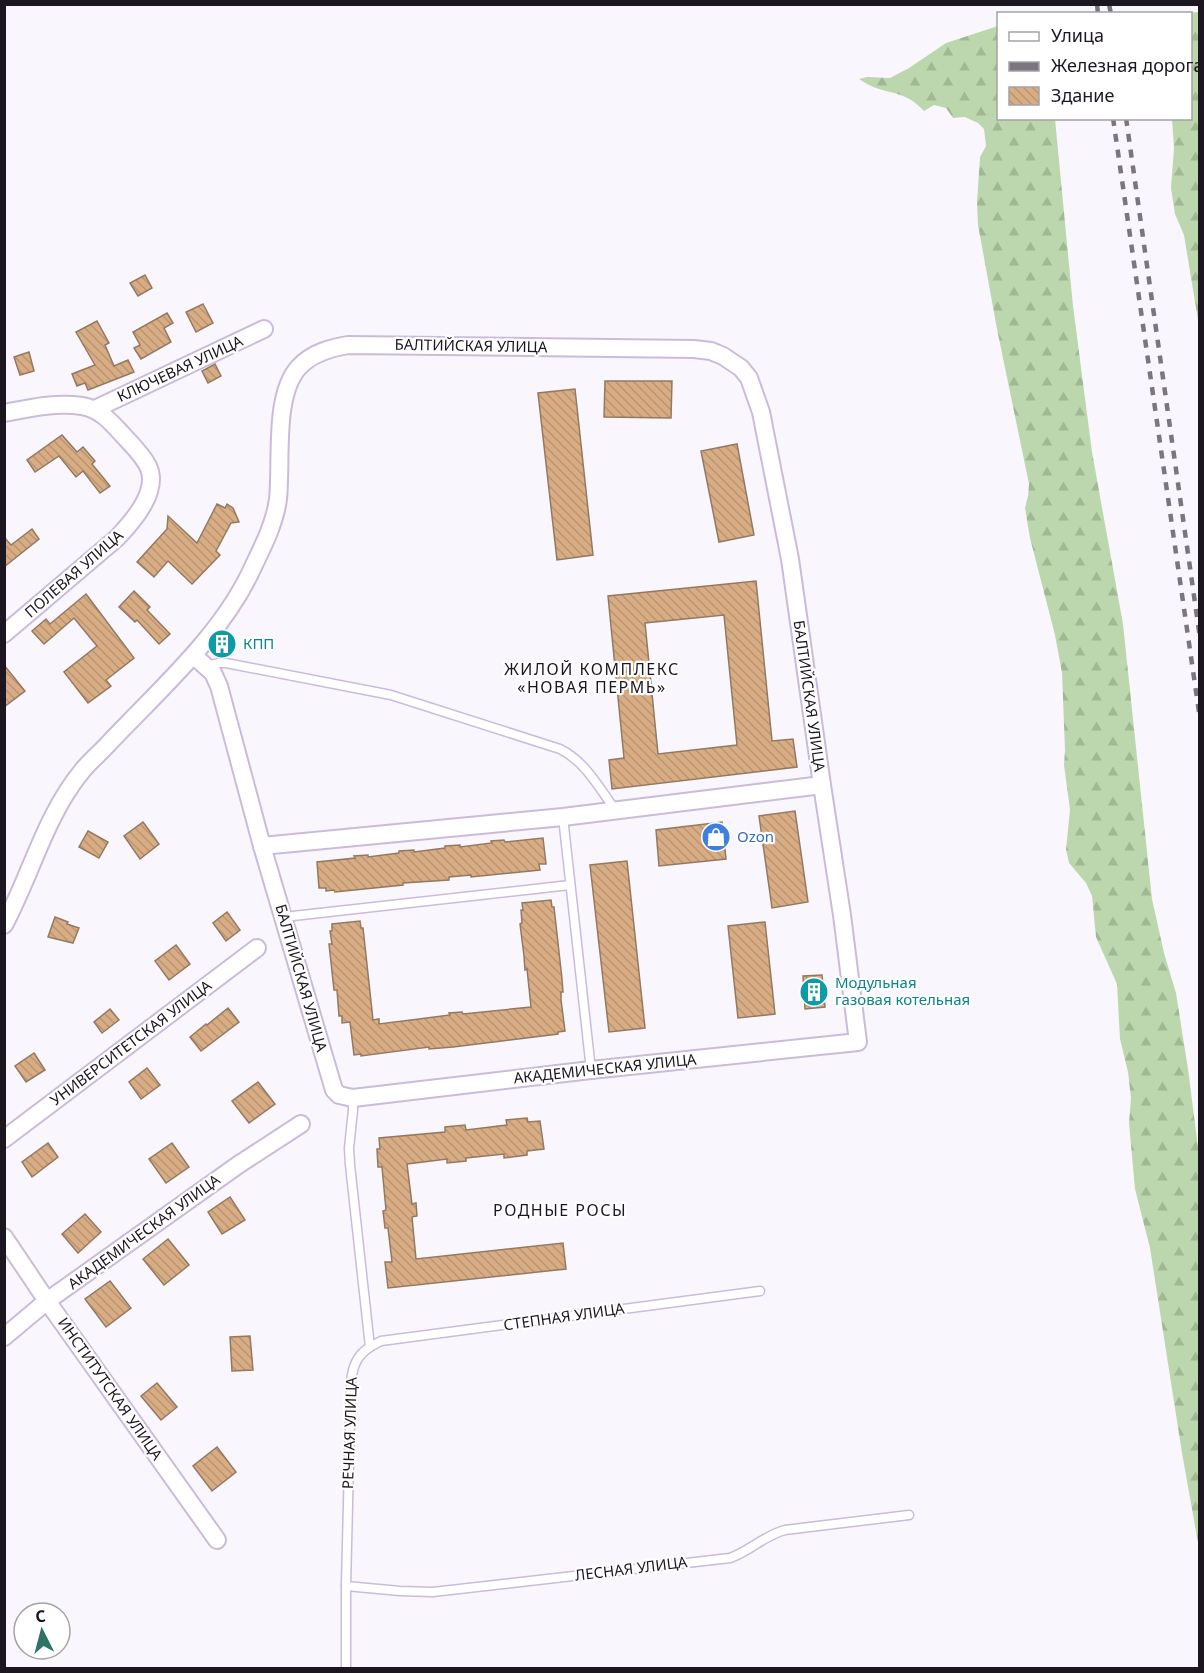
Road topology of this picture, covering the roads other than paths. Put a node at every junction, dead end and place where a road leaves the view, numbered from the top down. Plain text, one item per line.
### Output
1 (264, 329) dead end
2 (95, 409) junction
3 (4, 413) edge
4 (151, 478) joint
5 (4, 634) edge
6 (193, 655) junction
7 (207, 666) junction
8 (822, 785) junction
9 (616, 811) junction
10 (563, 817) junction
11 (262, 846) junction
12 (570, 885) junction
13 (284, 917) junction
14 (4, 925) edge
15 (257, 948) dead end
16 (858, 1042) joint
17 (591, 1070) junction
18 (353, 1098) junction
19 (301, 1124) dead end
20 (4, 1139) edge
21 (4, 1237) edge
22 (760, 1291) dead end
23 (47, 1301) junction
24 (4, 1337) edge
25 (370, 1347) junction
26 (909, 1515) dead end
27 (217, 1540) dead end
28 (346, 1586) junction
29 (346, 1668) edge

1 - 2 street, КЛЮЧЕВАЯ УЛИЦА
2 - 3 street
2 - 4 street, КЛЮЧЕВАЯ УЛИЦА
4 - 5 street, ПОЛЕВАЯ УЛИЦА
6 - 7 street, БАЛТИЙСКАЯ УЛИЦА
6 - 8 street, БАЛТИЙСКАЯ УЛИЦА
6 - 14 street
7 - 9 lane
7 - 11 street, БАЛТИЙСКАЯ УЛИЦА
8 - 9 street, БАЛТИЙСКАЯ УЛИЦА
8 - 16 street, БАЛТИЙСКАЯ УЛИЦА
9 - 10 street, БАЛТИЙСКАЯ УЛИЦА
10 - 11 street, БАЛТИЙСКАЯ УЛИЦА
10 - 12 lane
11 - 13 street, БАЛТИЙСКАЯ УЛИЦА
12 - 13 lane
12 - 17 lane
13 - 18 street, БАЛТИЙСКАЯ УЛИЦА
15 - 20 street, УНИВЕРСИТЕТСКАЯ УЛИЦА
16 - 17 street, АКАДЕМИЧЕСКАЯ УЛИЦА
17 - 18 street, АКАДЕМИЧЕСКАЯ УЛИЦА
18 - 25 lane
19 - 23 street, АКАДЕМИЧЕСКАЯ УЛИЦА
21 - 23 street, ИНСТИТУТСКАЯ УЛИЦА
22 - 25 lane, СТЕПНАЯ УЛИЦА
23 - 24 street, АКАДЕМИЧЕСКАЯ УЛИЦА
23 - 27 street, ИНСТИТУТСКАЯ УЛИЦА
25 - 28 lane, РЕЧНАЯ УЛИЦА
26 - 28 lane, ЛЕСНАЯ УЛИЦА
28 - 29 lane, РЕЧНАЯ УЛИЦА

